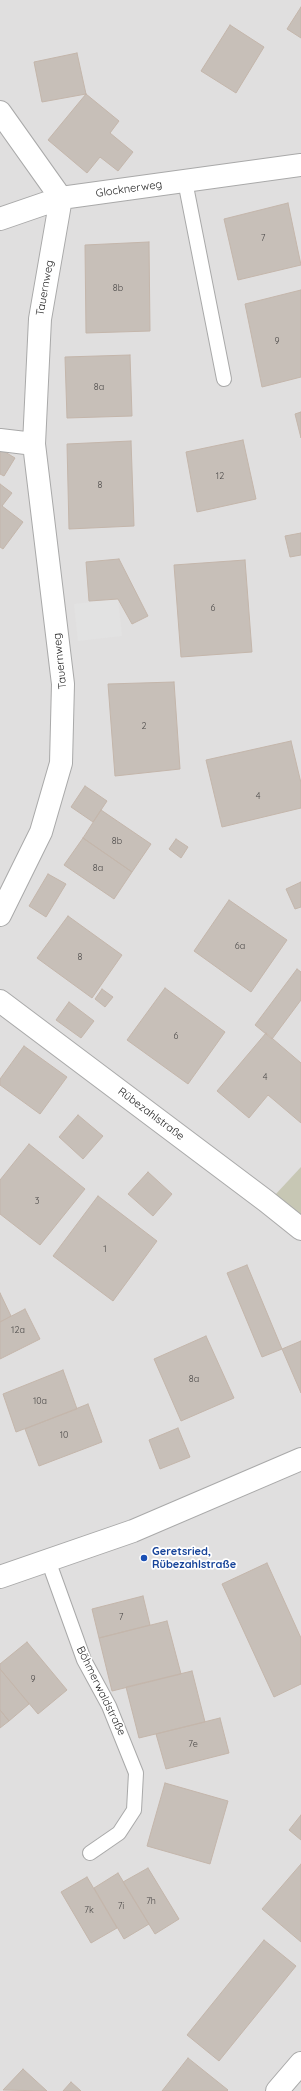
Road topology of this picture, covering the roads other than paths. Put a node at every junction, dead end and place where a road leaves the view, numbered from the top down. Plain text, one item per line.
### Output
1 (0, 112) edge
2 (301, 165) edge
3 (185, 181) junction
4 (61, 198) junction
5 (0, 219) edge
6 (224, 380) dead end
7 (0, 440) edge
8 (34, 444) junction
9 (0, 915) edge
10 (0, 1000) edge
11 (301, 1229) edge
12 (301, 1459) edge
13 (48, 1560) junction
14 (0, 1577) edge
15 (90, 1853) dead end
16 (301, 2062) edge
17 (277, 2091) edge

1 - 4 street
2 - 3 street, Glocknerweg
3 - 4 street, Glocknerweg
3 - 6 lane
4 - 5 street
4 - 8 street, Tauernweg
7 - 8 street
8 - 9 street, Tauernweg
10 - 11 street, Rübezahlstraße
12 - 13 street
13 - 14 street
13 - 15 lane, Böhmerwaldstraße
16 - 17 street

